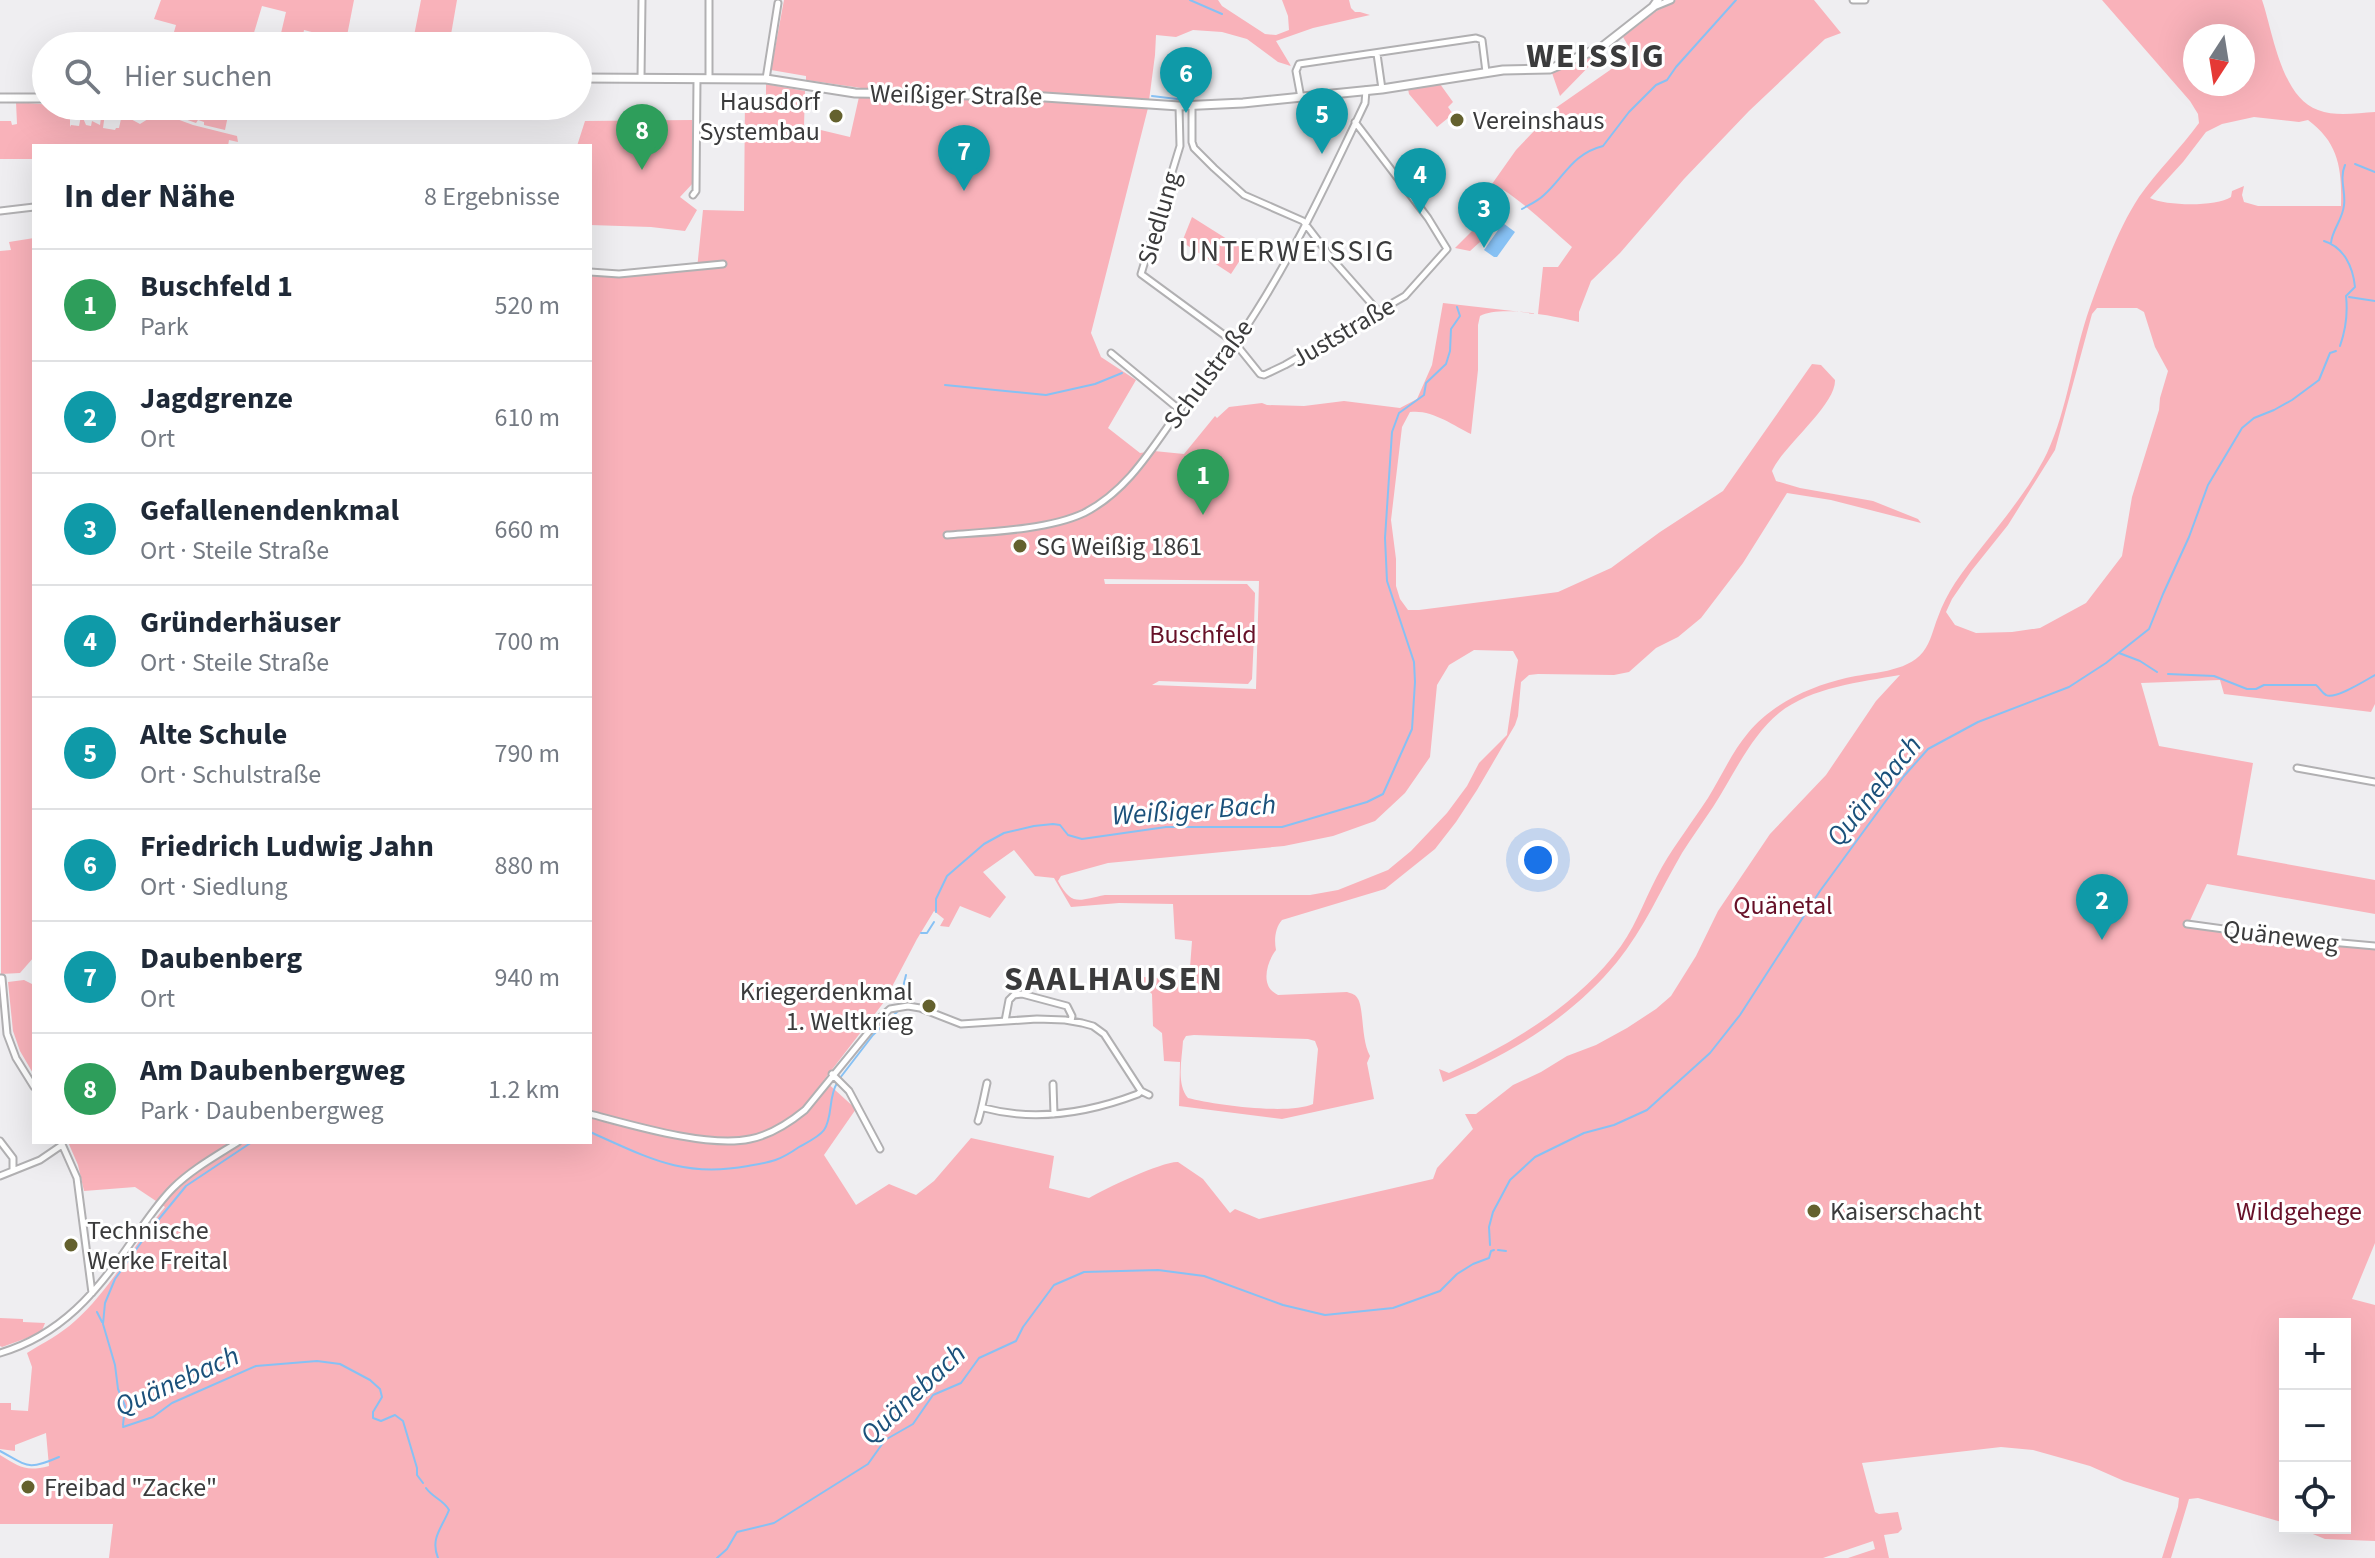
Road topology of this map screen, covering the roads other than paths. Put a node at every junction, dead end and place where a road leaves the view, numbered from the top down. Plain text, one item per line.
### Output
1 (642, 0) edge
2 (709, 0) edge
3 (1671, 0) edge
4 (1853, 0) edge
5 (1865, 0) edge
6 (778, 3) dead end
7 (1656, 4) edge
8 (1377, 54) junction
9 (1486, 72) junction
10 (592, 78) edge
11 (641, 79) junction
12 (697, 79) junction
13 (709, 79) junction
14 (766, 79) junction
15 (1382, 89) junction
16 (1366, 90) junction
17 (0, 98) edge
18 (32, 98) edge
19 (1301, 98) junction
20 (1179, 106) junction
21 (1192, 106) junction
22 (1355, 122) junction
23 (1181, 142) junction
24 (1192, 142) junction
25 (693, 195) dead end
26 (32, 207) edge
27 (0, 211) edge
28 (1306, 225) junction
29 (723, 264) dead end
30 (592, 272) edge
31 (1378, 311) junction
32 (1235, 343) junction
33 (1111, 353) dead end
34 (1180, 410) junction
35 (947, 535) dead end
36 (2297, 768) dead end
37 (2375, 782) edge
38 (2187, 924) dead end
39 (2375, 946) edge
40 (1, 978) edge
41 (1005, 1021) junction
42 (1071, 1021) junction
43 (837, 1078) junction
44 (987, 1083) dead end
45 (32, 1084) edge
46 (1053, 1084) dead end
47 (1141, 1091) junction
48 (1149, 1095) dead end
49 (984, 1108) junction
50 (592, 1114) edge
51 (1054, 1114) junction
52 (978, 1121) dead end
53 (0, 1141) edge
54 (61, 1144) edge
55 (62, 1144) edge
56 (235, 1144) edge
57 (880, 1149) dead end
58 (13, 1171) junction
59 (1, 1175) edge
60 (92, 1293) junction
61 (0, 1353) edge

1 - 11 street
2 - 13 street
3 - 7 street
4 - 5 street
6 - 14 street
7 - 9 street, Weißiger Straße
8 - 9 street
8 - 15 street
8 - 19 street
9 - 15 street, Weißiger Straße
10 - 11 street, Weißiger Straße
11 - 12 street, Weißiger Straße
12 - 13 street, Weißiger Straße
12 - 25 street
13 - 14 street, Weißiger Straße
14 - 20 street, Weißiger Straße
15 - 16 street, Weißiger Straße
16 - 19 street, Weißiger Straße
16 - 22 street, Schulstraße
17 - 18 street
19 - 21 street, Weißiger Straße
20 - 21 street, Weißiger Straße
20 - 23 street, Siedlung
21 - 24 street, Siedlung
22 - 28 street, Schulstraße
22 - 31 street, Juststraße
23 - 24 street, Siedlung
23 - 32 street, Siedlung
24 - 28 street
26 - 27 street
28 - 31 street
28 - 32 street, Schulstraße
29 - 30 street
31 - 32 street, Juststraße
32 - 34 street, Schulstraße
33 - 34 street
34 - 35 street, Schulstraße
36 - 37 street
38 - 39 street, Quäneweg
40 - 45 street
41 - 42 street
41 - 42 street
41 - 43 street
42 - 47 street
43 - 50 street
43 - 57 street
44 - 49 street
46 - 51 street
47 - 48 street
47 - 51 street
49 - 51 street
49 - 52 street
53 - 58 street
54 - 58 street
55 - 60 street
56 - 60 street
58 - 59 street
60 - 61 street

